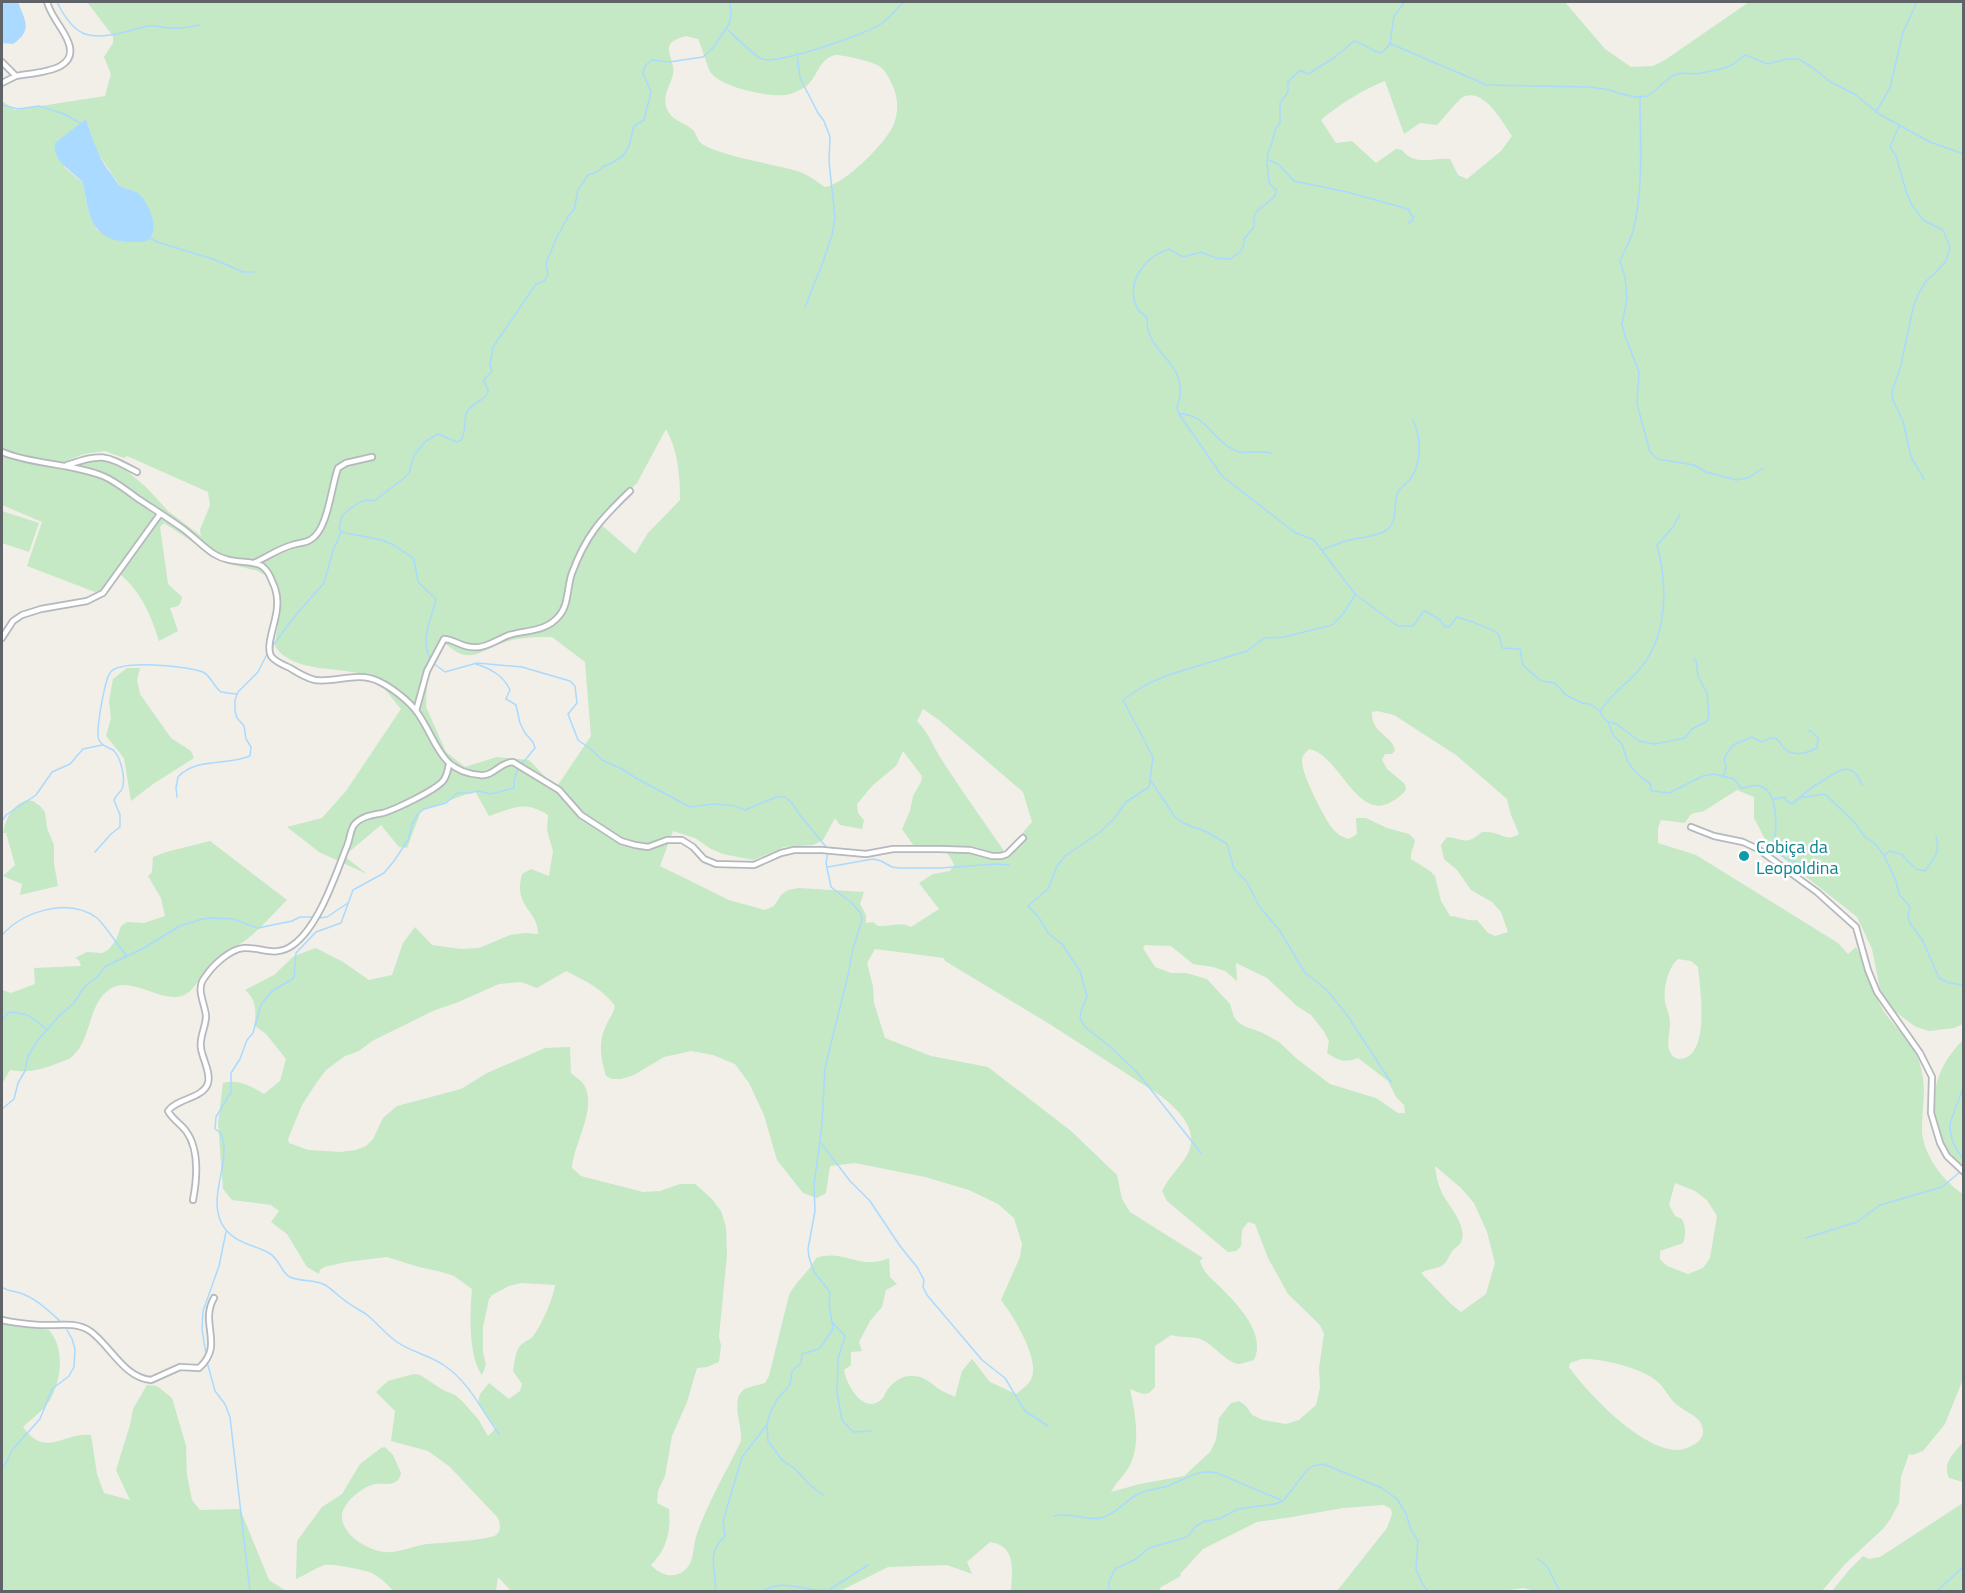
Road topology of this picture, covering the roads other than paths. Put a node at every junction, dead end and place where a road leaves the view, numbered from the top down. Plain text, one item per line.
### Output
1 (47, 2) edge
2 (2, 62) edge
3 (16, 76) junction
4 (2, 83) edge
5 (2, 452) edge
6 (372, 457) dead end
7 (68, 465) junction
8 (137, 472) dead end
9 (630, 491) dead end
10 (160, 514) junction
11 (254, 563) junction
12 (2, 638) edge
13 (416, 711) junction
14 (449, 764) junction
15 (1691, 827) dead end
16 (1023, 838) dead end
17 (1964, 1172) edge
18 (193, 1200) dead end
19 (214, 1298) dead end
20 (2, 1320) edge

1 - 3 street
2 - 3 street
3 - 4 street
5 - 7 street
6 - 11 street
7 - 8 street
7 - 10 street
9 - 13 street
10 - 11 street
10 - 12 street
11 - 13 street
13 - 14 street
14 - 16 street
14 - 18 street
15 - 17 street
19 - 20 street

